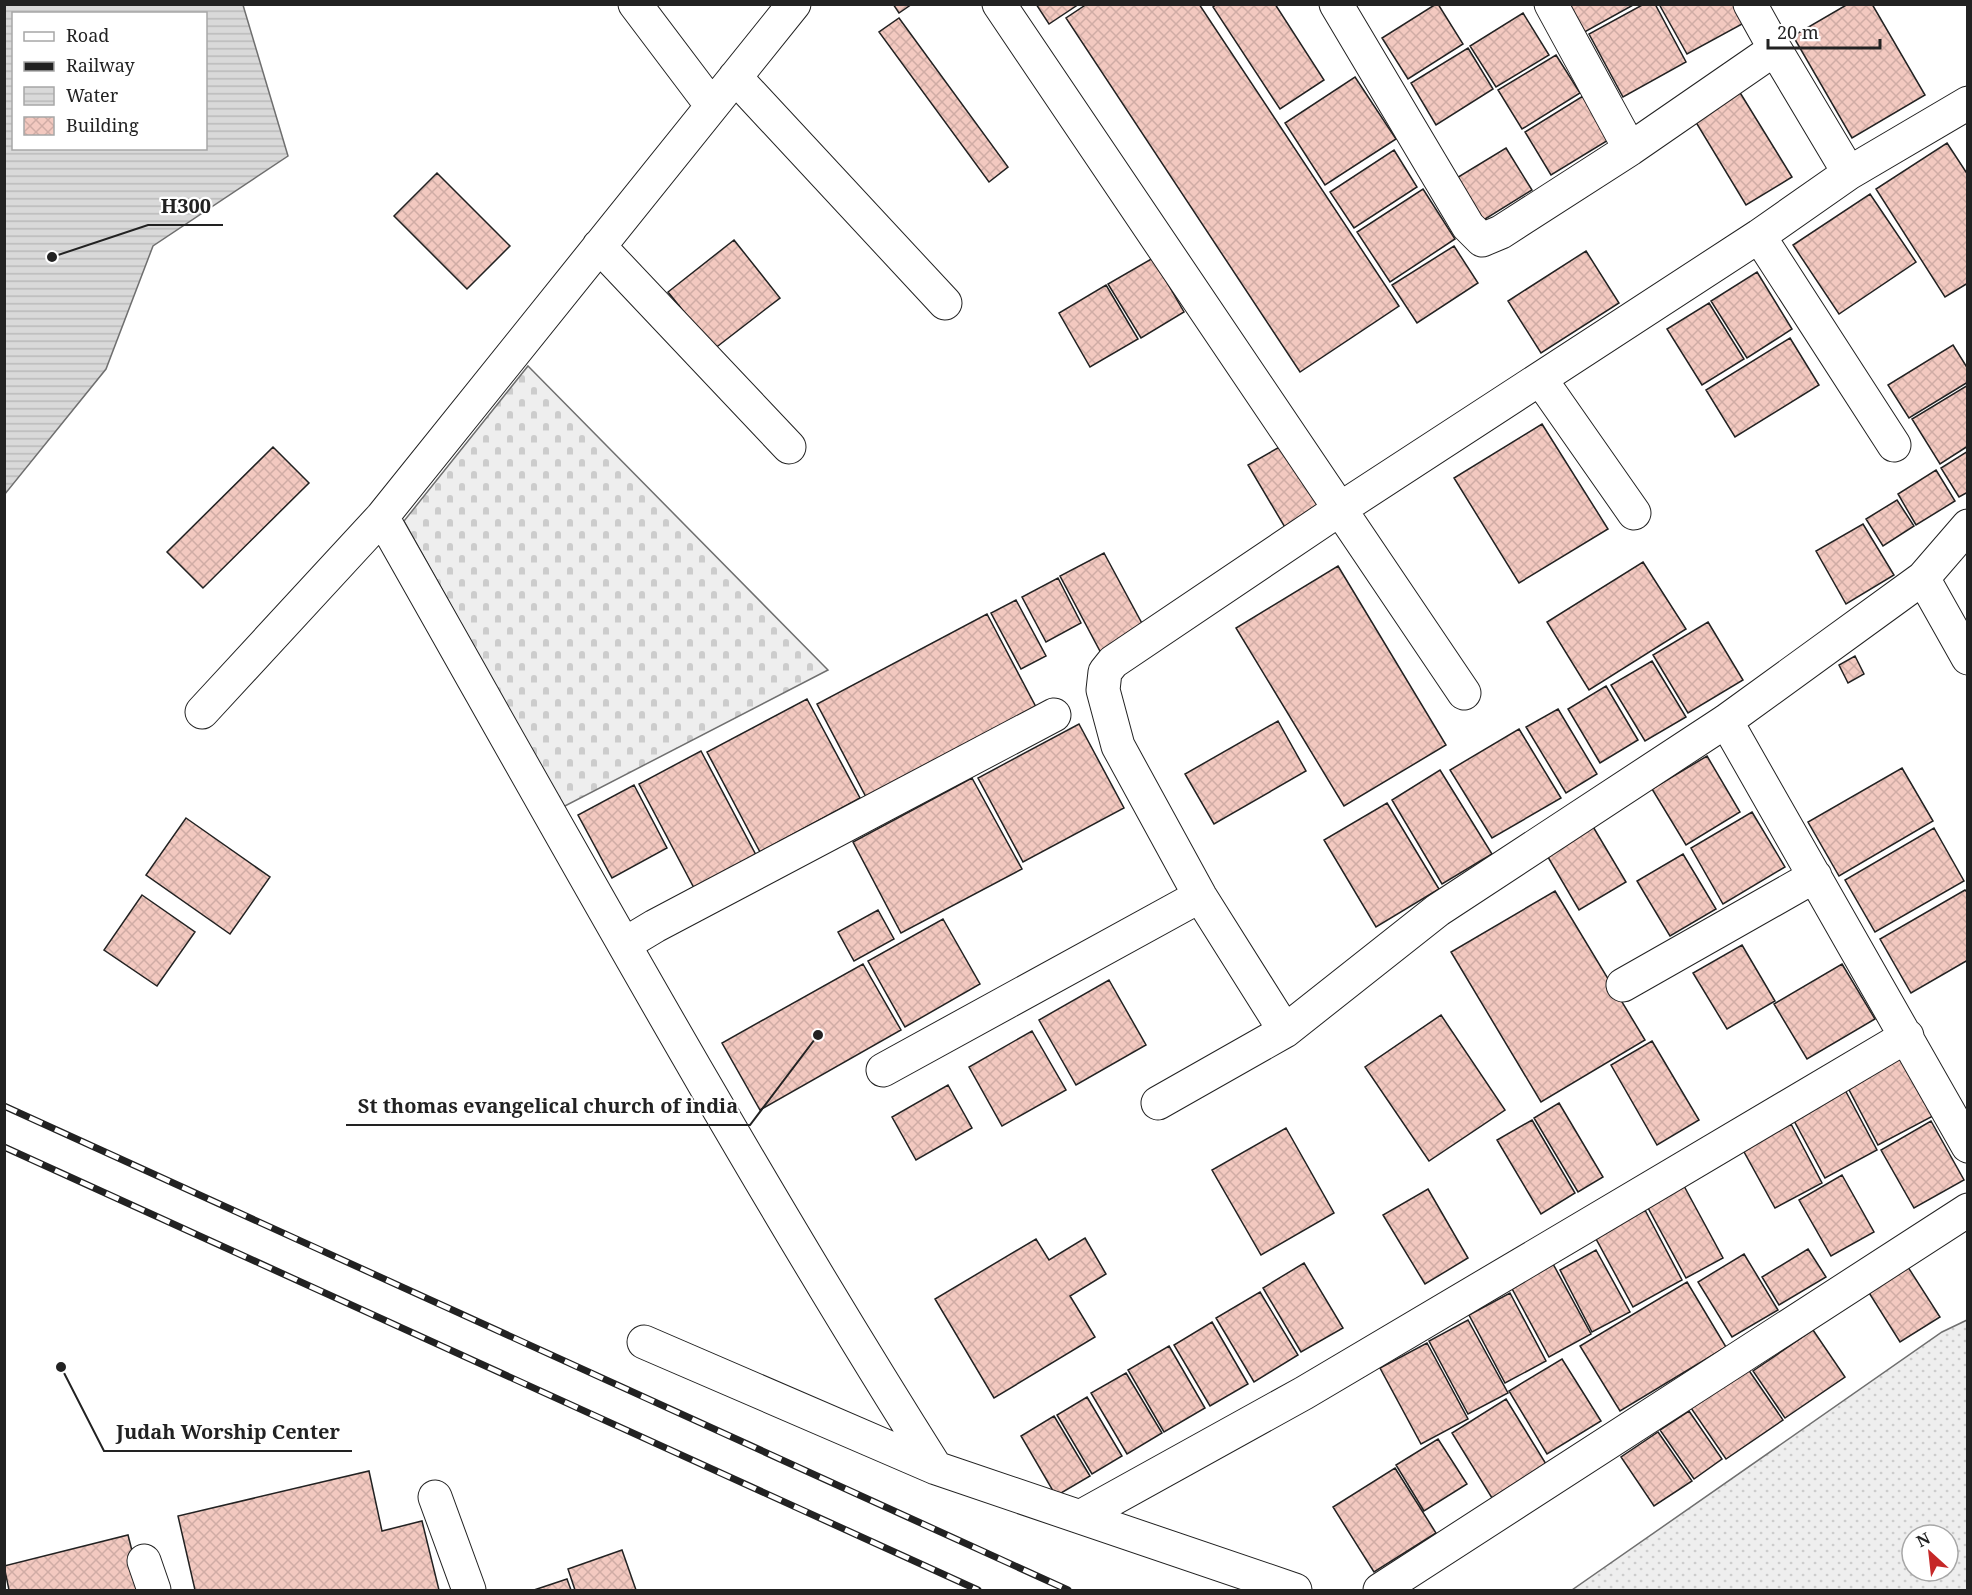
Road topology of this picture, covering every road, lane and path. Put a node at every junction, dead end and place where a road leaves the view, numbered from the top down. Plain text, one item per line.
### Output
1 (635, 4) edge
2 (794, 4) edge
3 (999, 4) edge
4 (1336, 4) edge
5 (1551, 4) edge
6 (1750, 4) edge
7 (1775, 49) junction
8 (735, 77) junction
9 (1968, 103) edge
10 (712, 106) junction
11 (1630, 148) junction
12 (1849, 173) junction
13 (1759, 236) junction
14 (599, 246) junction
15 (945, 303) dead end
16 (1541, 380) junction
17 (1894, 445) dead end
18 (789, 447) dead end
19 (1340, 508) junction
20 (1634, 513) dead end
21 (382, 517) junction
22 (1968, 526) edge
23 (1923, 578) junction
24 (1968, 658) edge
25 (1464, 693) dead end
26 (202, 712) dead end
27 (1054, 715) dead end
28 (1726, 721) junction
29 (1815, 876) junction
30 (1200, 896) junction
31 (625, 944) junction
32 (1623, 985) dead end
33 (1285, 1031) junction
34 (1906, 1036) junction
35 (884, 1070) dead end
36 (1158, 1103) dead end
37 (1968, 1146) edge
38 (1968, 1210) edge
39 (644, 1342) dead end
40 (936, 1468) junction
41 (435, 1497) dead end
42 (1080, 1517) junction
43 (469, 1590) edge
44 (1295, 1590) edge
45 (1380, 1590) edge

1 - 10 street
2 - 8 street
3 - 19 street
4 - 11 street
5 - 11 street
6 - 7 street
7 - 11 street
7 - 12 street
8 - 10 street
8 - 15 street
9 - 12 street
10 - 14 street
12 - 13 street
13 - 16 street
13 - 17 street
14 - 18 street
14 - 21 street
16 - 19 street
16 - 20 street
19 - 25 street
19 - 30 street
21 - 26 street
21 - 31 street
22 - 23 street
23 - 24 street
23 - 28 street
27 - 31 street
28 - 29 street
28 - 33 street
29 - 32 street
29 - 34 street
30 - 33 street
30 - 35 street
31 - 40 street
33 - 36 street
34 - 37 street
34 - 42 street
38 - 45 street
39 - 40 street
40 - 42 street
41 - 43 street
42 - 44 street

